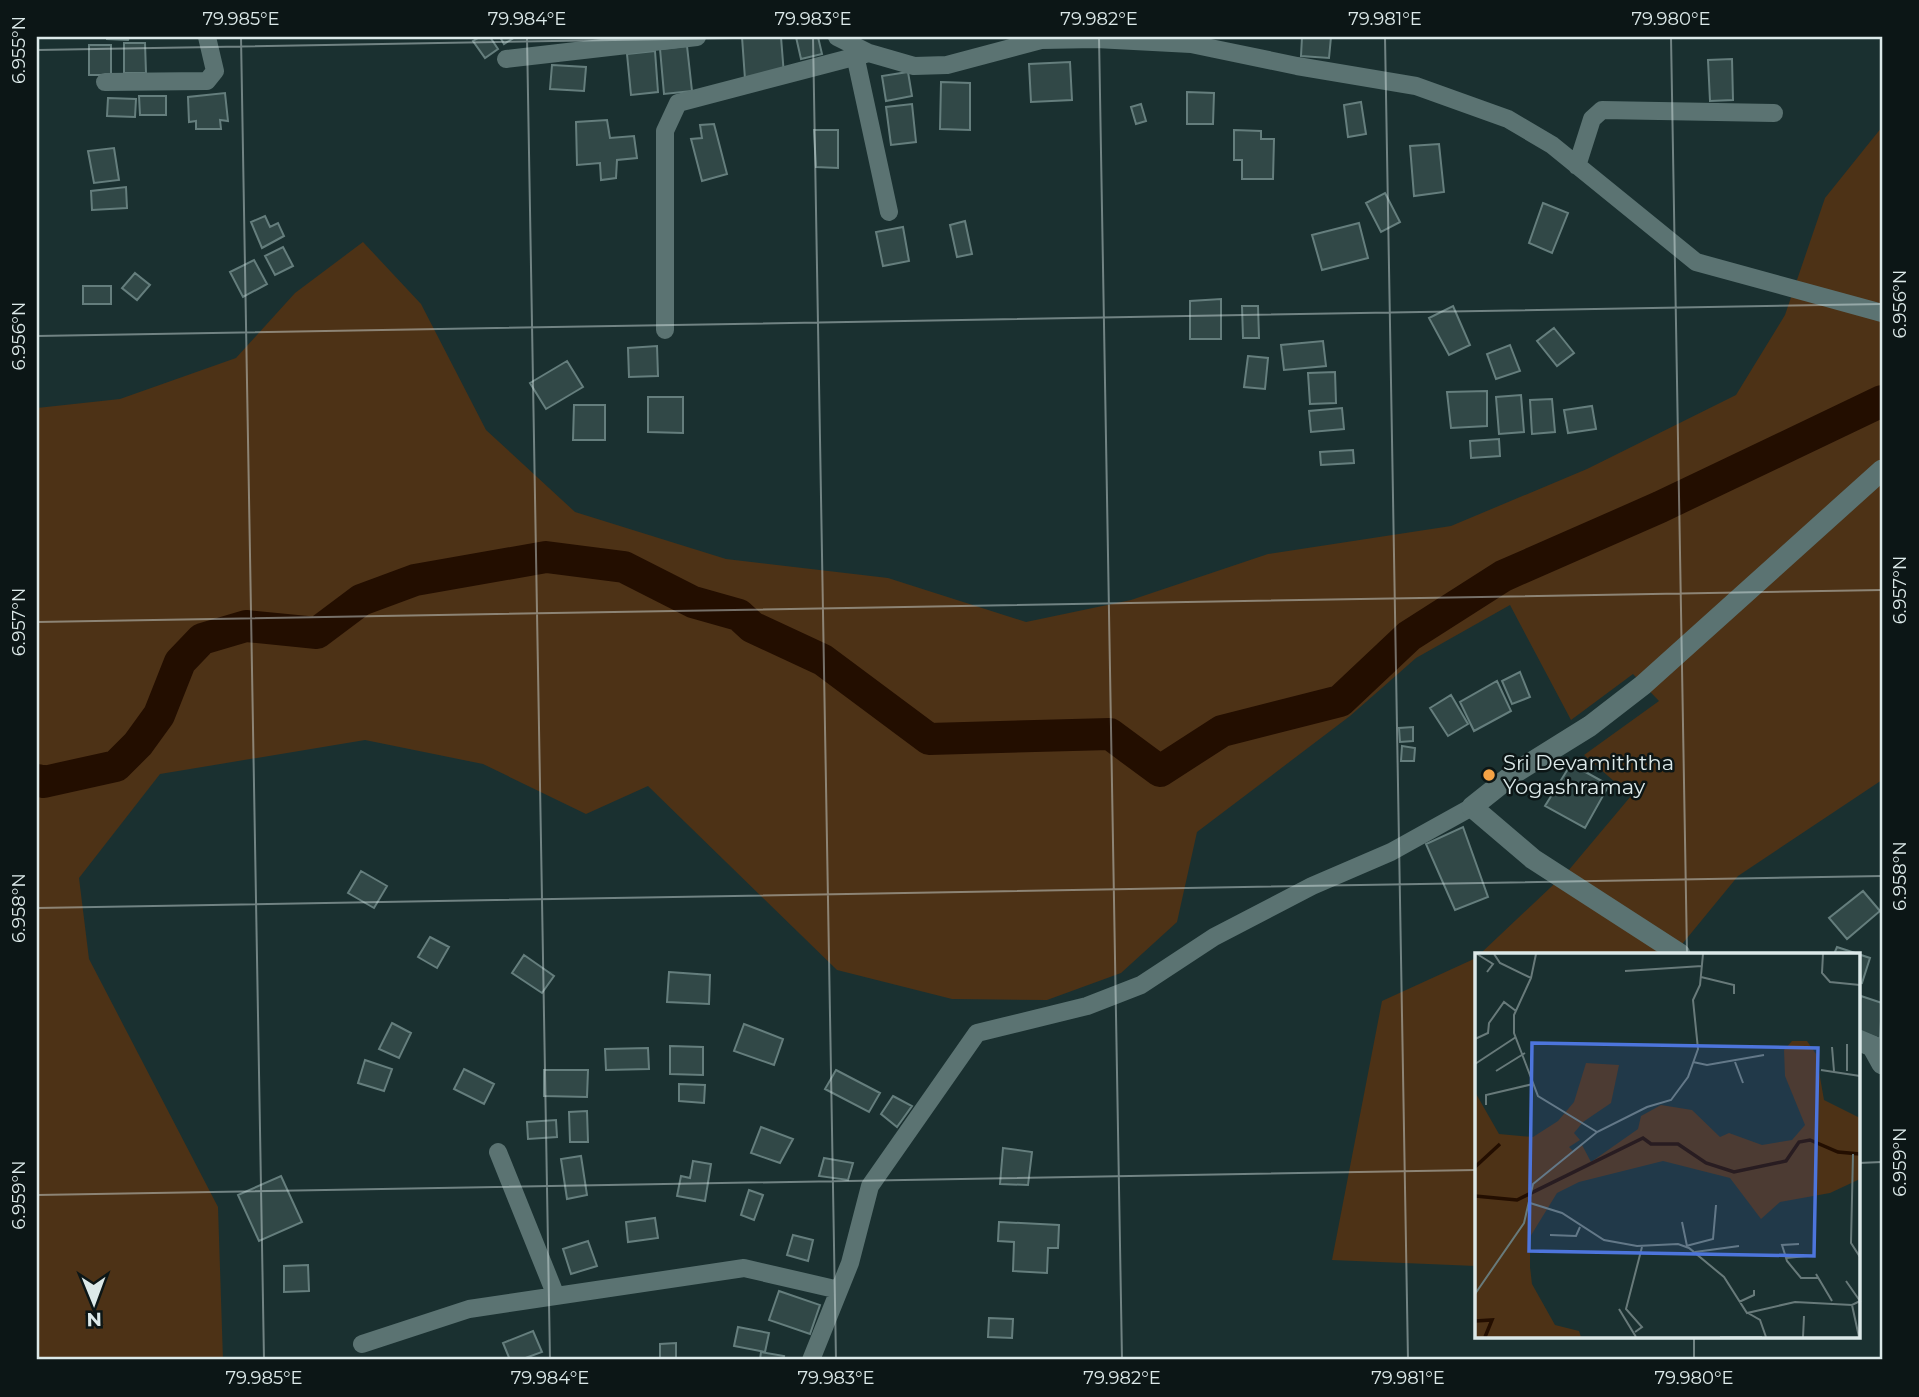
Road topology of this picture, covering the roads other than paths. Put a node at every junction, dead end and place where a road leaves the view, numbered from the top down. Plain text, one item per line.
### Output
1 (207, 37) edge
2 (697, 37) edge
3 (837, 37) edge
4 (1154, 39) edge
5 (862, 54) junction
6 (506, 59) dead end
7 (105, 82) dead end
8 (1774, 113) dead end
9 (1577, 166) junction
10 (889, 212) dead end
11 (1882, 313) edge
12 (665, 330) dead end
13 (1882, 470) edge
14 (1472, 807) junction
15 (1678, 953) edge
16 (1860, 1041) edge
17 (1882, 1065) edge
18 (498, 1152) dead end
19 (839, 1290) junction
20 (556, 1296) junction
21 (362, 1343) dead end
22 (811, 1360) edge

1 - 7 street
2 - 6 street
3 - 5 street
4 - 5 street
4 - 9 street
5 - 10 street
5 - 12 street
8 - 9 street
9 - 11 street
13 - 14 street
14 - 15 street
14 - 19 street
16 - 17 street
18 - 20 street
19 - 20 street
19 - 22 street
20 - 21 street

